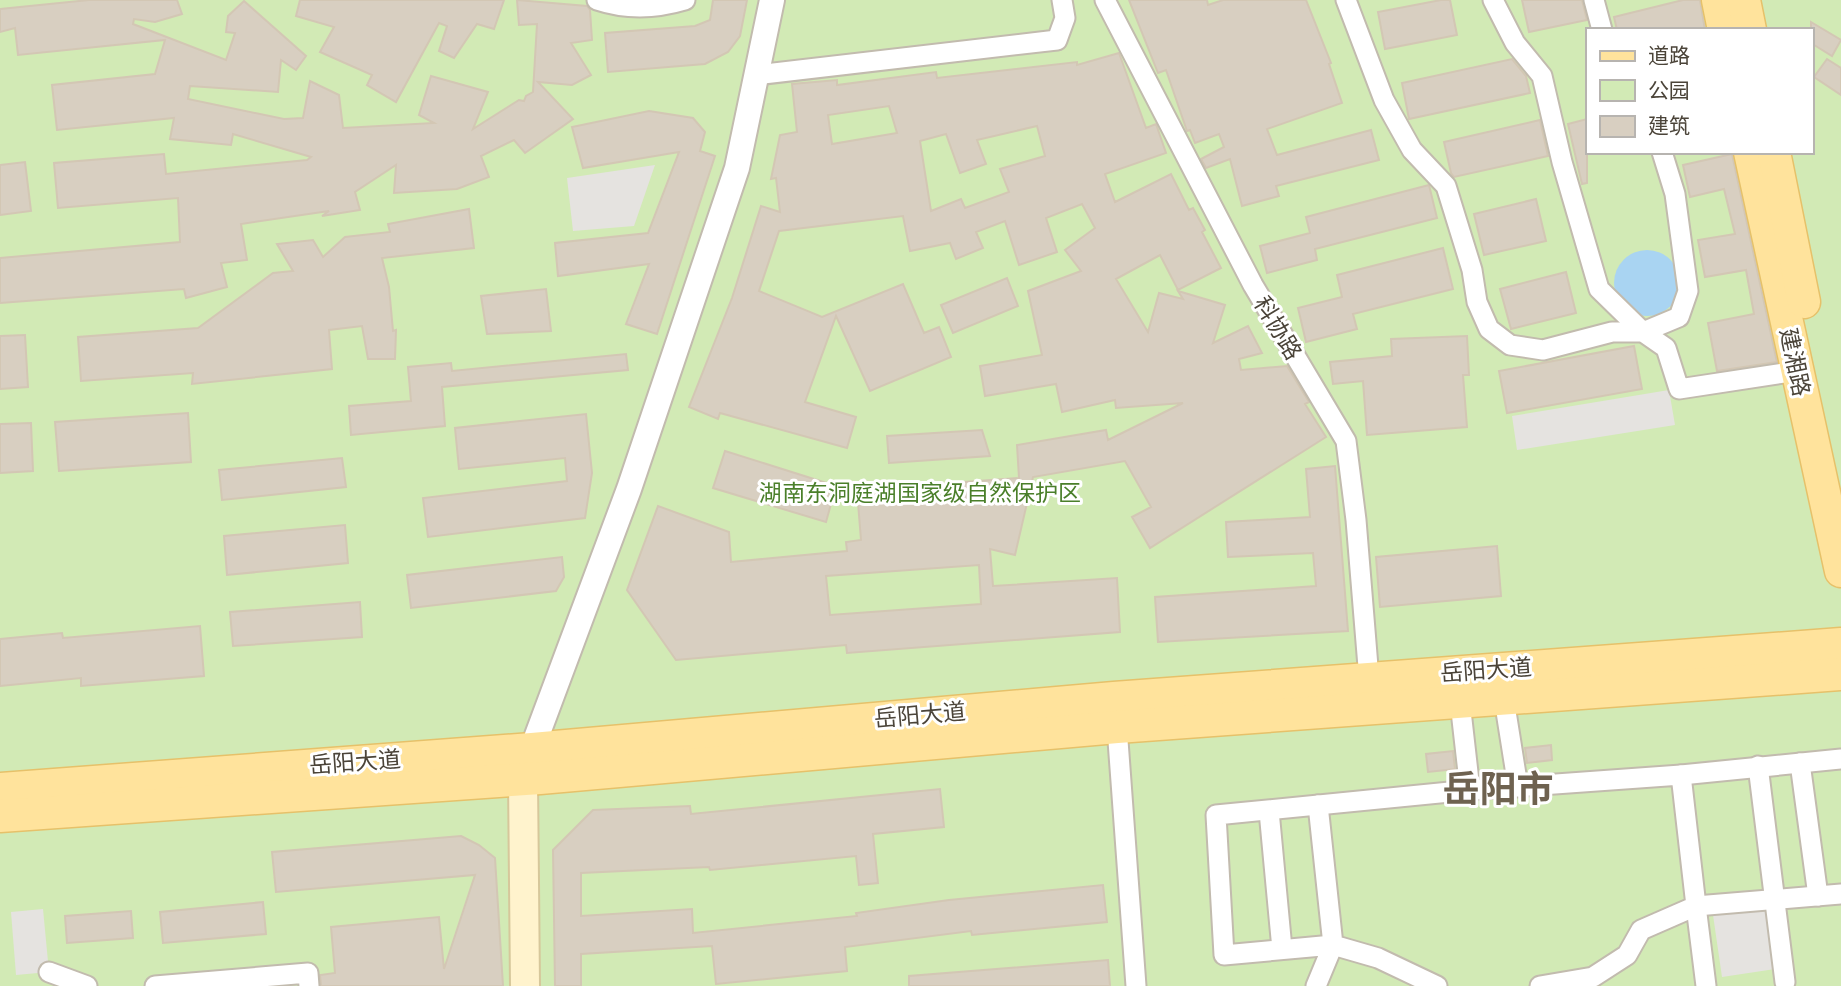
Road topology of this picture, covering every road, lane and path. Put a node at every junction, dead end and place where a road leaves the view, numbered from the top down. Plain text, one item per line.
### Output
1 (597, 0) edge
2 (685, 0) edge
3 (772, 0) edge
4 (1062, 0) edge
5 (1105, 0) edge
6 (1346, 0) edge
7 (1493, 0) edge
8 (1594, 0) edge
9 (1717, 0) edge
10 (1744, 0) edge
11 (1601, 28) edge
12 (1724, 28) edge
13 (1750, 28) edge
14 (756, 75) junction
15 (1663, 154) edge
16 (1750, 154) edge
17 (1774, 154) edge
18 (1643, 332) junction
19 (1797, 371) junction
20 (1841, 485) edge
21 (1841, 571) edge
22 (1841, 644) edge
23 (1841, 674) edge
24 (1369, 679) junction
25 (1504, 699) junction
26 (1460, 702) junction
27 (1116, 727) junction
28 (1800, 762) junction
29 (1840, 765) edge
30 (1758, 766) junction
31 (532, 769) junction
32 (1681, 775) junction
33 (1518, 787) junction
34 (0, 789) edge
35 (1470, 790) junction
36 (1318, 806) junction
37 (1269, 811) junction
38 (0, 816) edge
39 (1841, 894) edge
40 (1818, 896) junction
41 (1775, 899) junction
42 (1696, 906) junction
43 (1333, 945) junction
44 (1282, 949) junction
45 (49, 972) dead end
46 (1785, 982) dead end
47 (87, 986) edge
48 (155, 986) edge
49 (309, 986) edge
50 (526, 986) edge
51 (542, 986) edge
52 (1136, 986) edge
53 (1316, 986) edge
54 (1437, 986) edge
55 (1541, 986) edge
56 (1706, 986) edge

1 - 2 street
3 - 14 street
4 - 14 street
5 - 24 street, 科协路
6 - 18 street
7 - 18 street
8 - 11 street
9 - 12 main road
10 - 13 main road
14 - 31 street
15 - 18 street
16 - 19 main road, 建湘路
17 - 20 main road, 建湘路
18 - 19 street
19 - 21 main road, 建湘路
22 - 24 main road, 岳阳大道
23 - 25 main road, 岳阳大道
24 - 31 main road, 岳阳大道
25 - 26 main road, 岳阳大道
25 - 33 street
26 - 27 main road, 岳阳大道
26 - 35 street
27 - 31 main road, 岳阳大道
27 - 52 street
28 - 29 street
28 - 30 street
28 - 40 street
30 - 32 street
30 - 41 street
31 - 34 main road, 岳阳大道
31 - 38 main road, 岳阳大道
31 - 50 main road
31 - 51 main road
32 - 33 street
32 - 42 street
33 - 35 street
35 - 36 street
36 - 37 street
36 - 43 street
37 - 44 street
37 - 44 street
39 - 40 street
40 - 41 street
41 - 42 street
41 - 46 street
42 - 55 street
42 - 56 street
43 - 44 street
43 - 53 street
43 - 54 street
45 - 47 street
48 - 49 street

